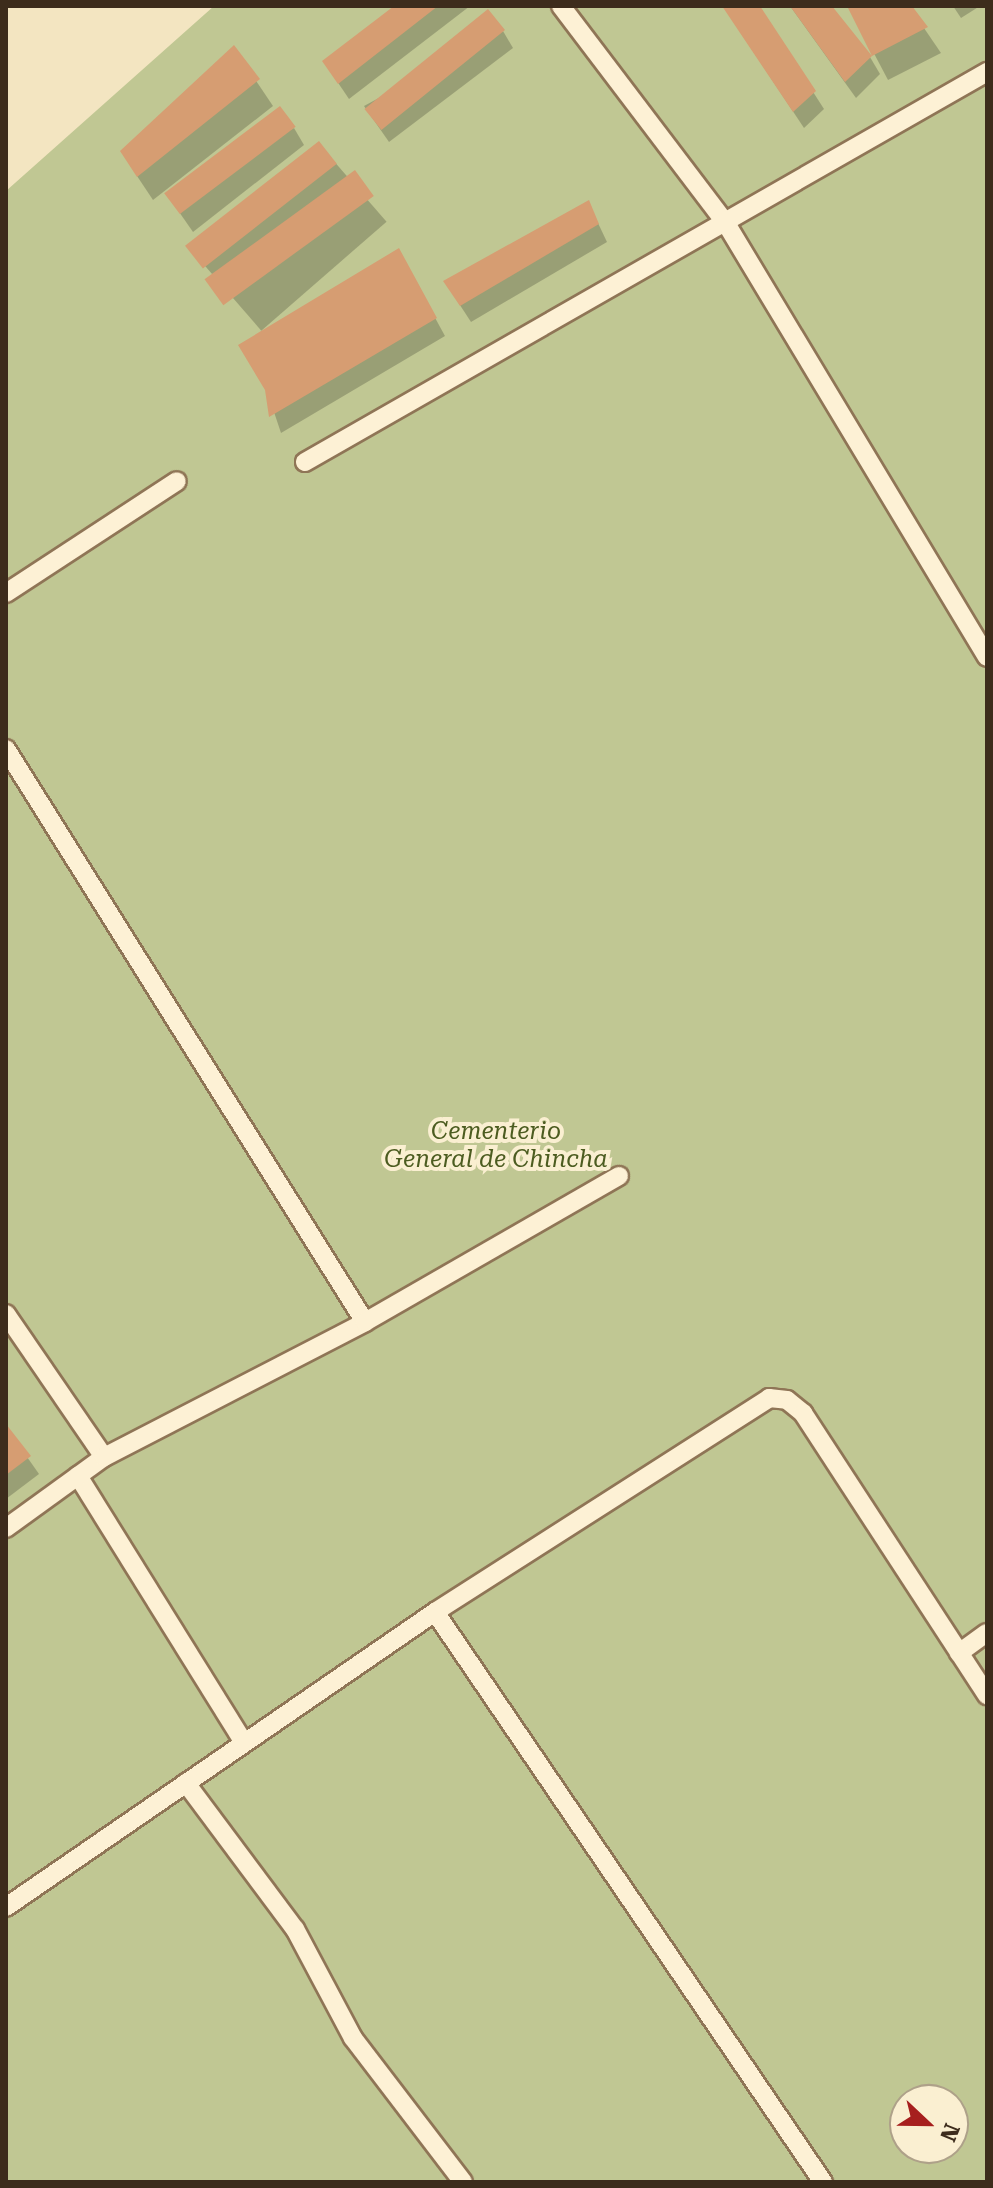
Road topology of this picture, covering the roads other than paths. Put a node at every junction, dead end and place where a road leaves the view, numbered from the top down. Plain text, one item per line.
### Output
1 (561, 6) edge
2 (987, 72) edge
3 (727, 225) junction
4 (305, 462) dead end
5 (177, 481) dead end
6 (6, 593) edge
7 (987, 657) edge
8 (6, 749) edge
9 (619, 1176) dead end
10 (6, 1314) edge
11 (365, 1322) junction
12 (104, 1457) junction
13 (78, 1476) junction
14 (6, 1528) edge
15 (435, 1612) junction
16 (987, 1633) edge
17 (959, 1653) junction
18 (987, 1695) edge
19 (244, 1743) junction
20 (186, 1783) junction
21 (6, 1907) edge
22 (463, 2182) edge
23 (823, 2182) edge

1 - 3 lane
2 - 3 lane
3 - 4 lane
3 - 7 lane
5 - 6 lane
8 - 11 lane
9 - 11 lane
10 - 12 lane
11 - 12 lane
12 - 13 lane
13 - 14 lane
13 - 19 lane
15 - 17 lane
15 - 19 lane
15 - 23 lane
16 - 17 lane
17 - 18 lane
19 - 20 lane
20 - 21 lane
20 - 22 lane

